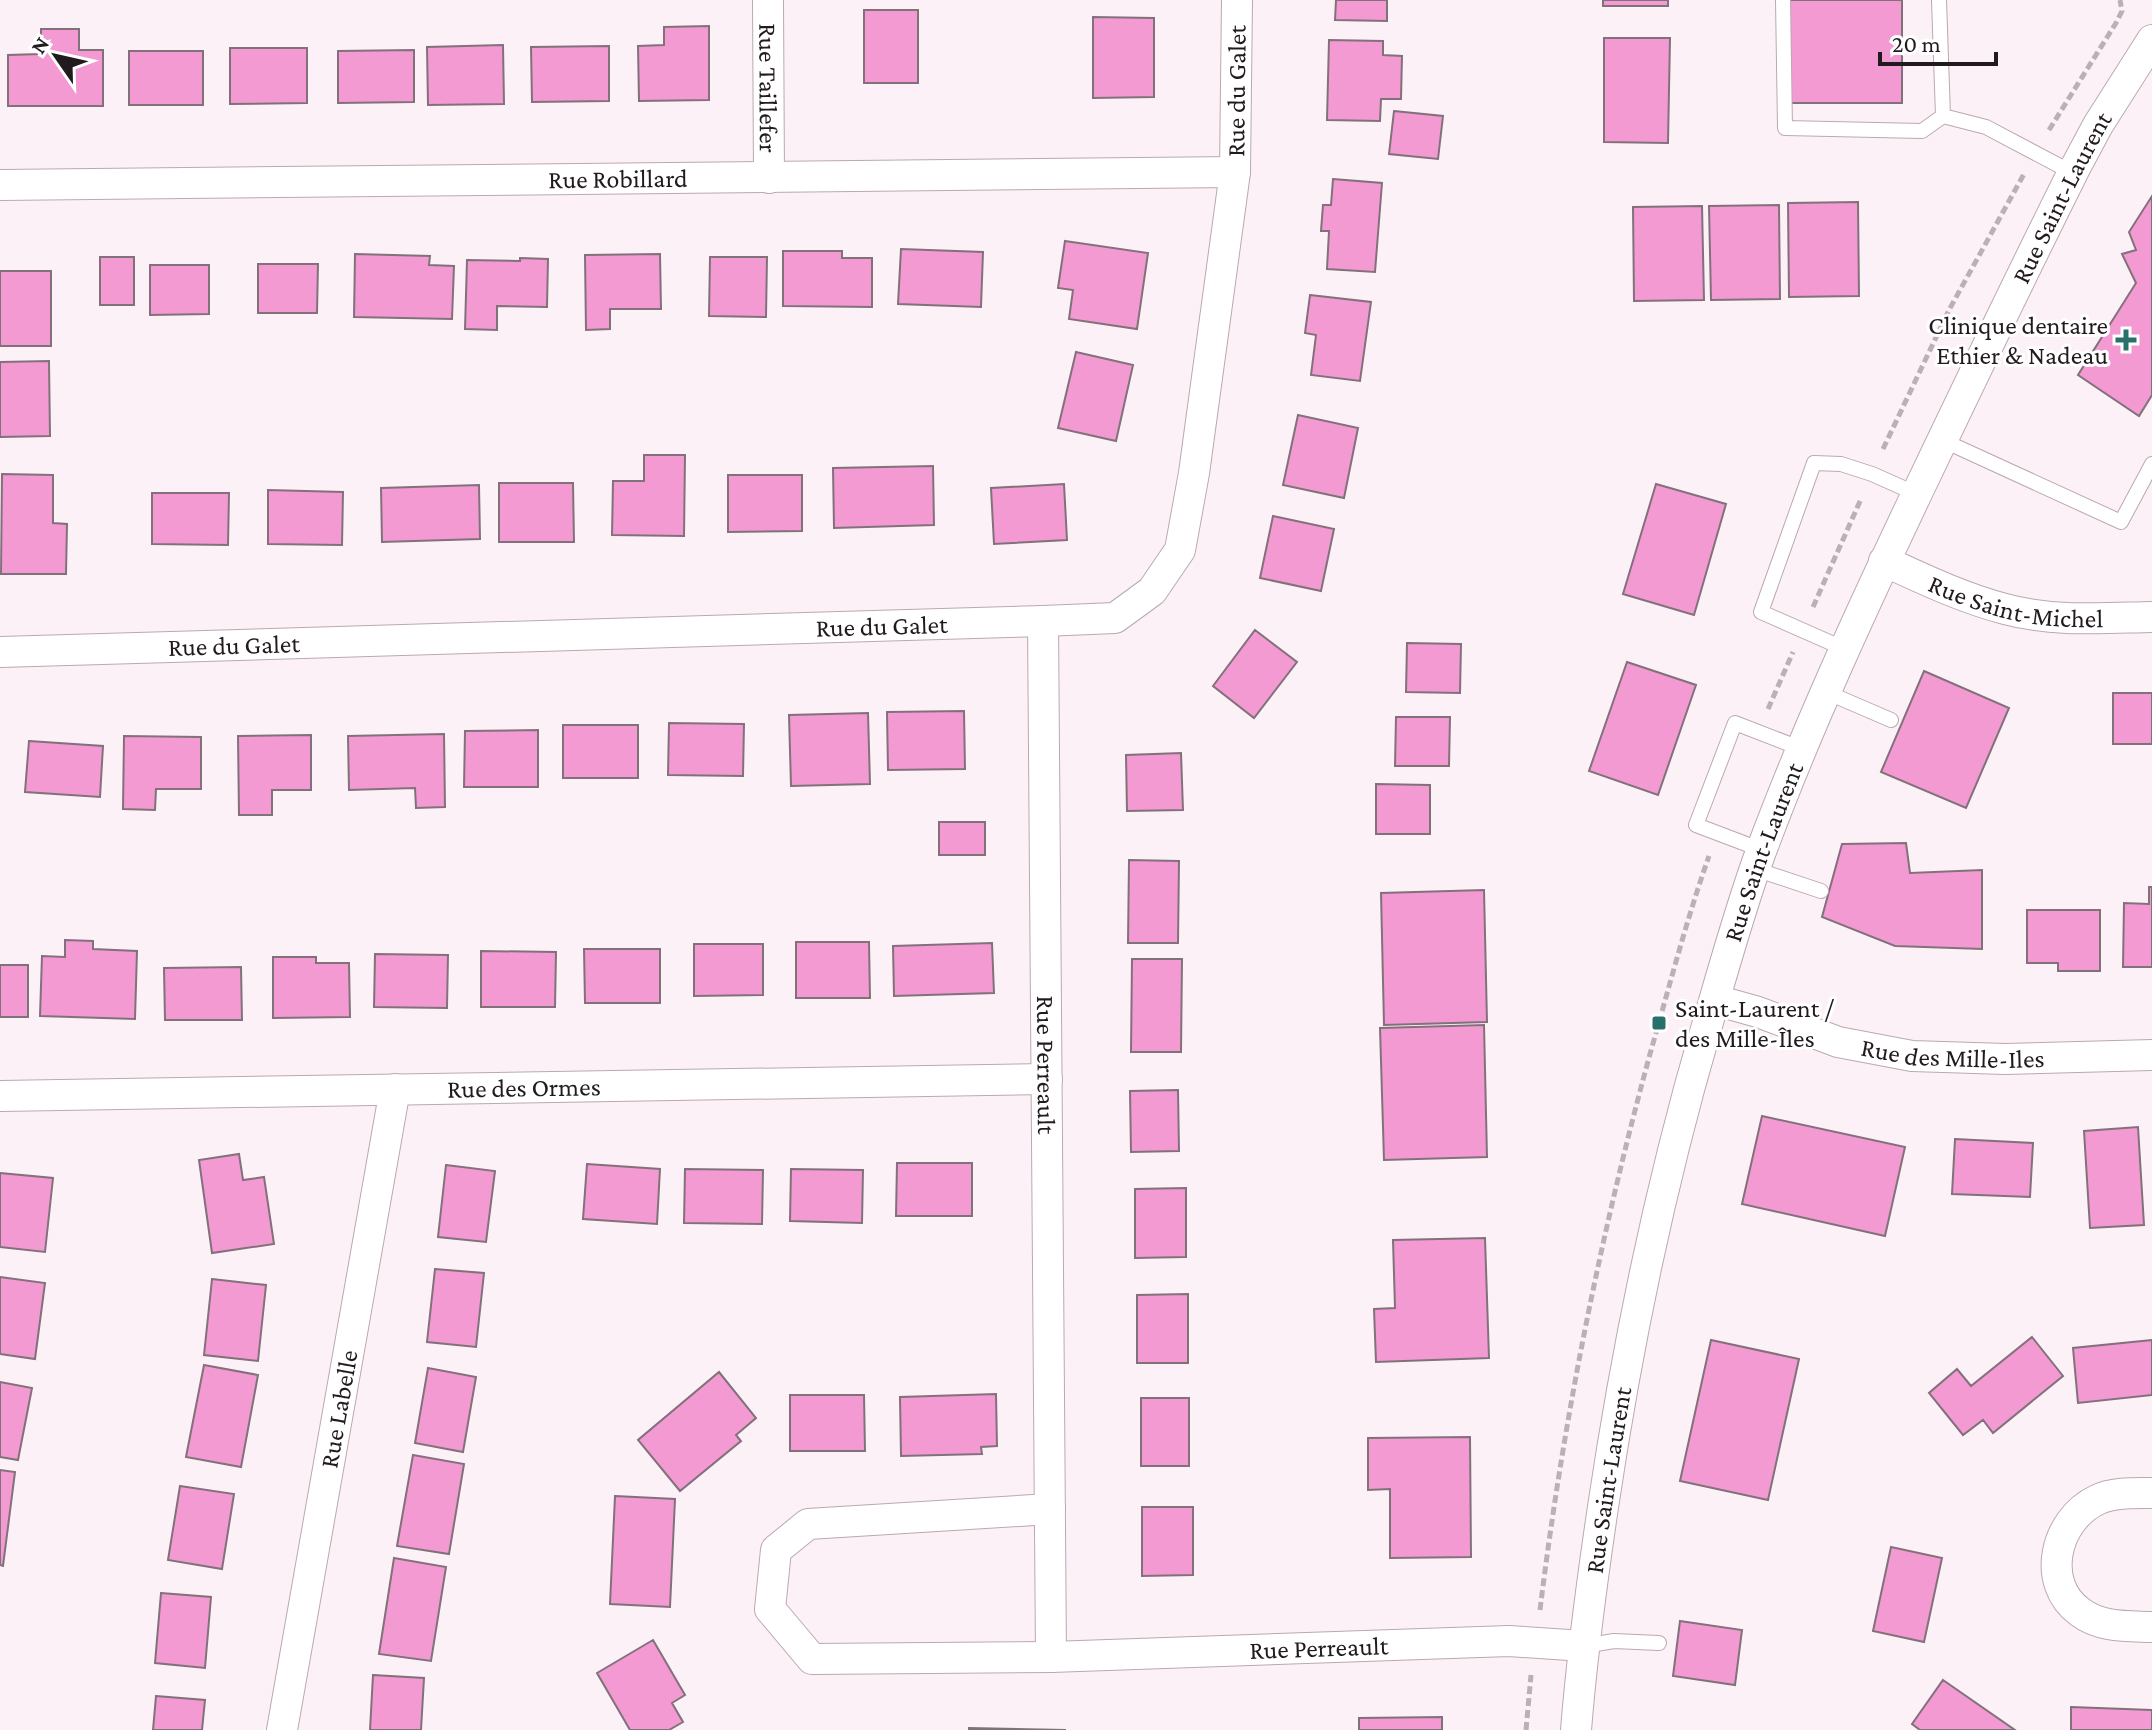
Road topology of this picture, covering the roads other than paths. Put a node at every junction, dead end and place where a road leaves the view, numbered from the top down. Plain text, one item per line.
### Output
1 (768, 0) edge
2 (1237, 0) edge
3 (1783, 0) edge
4 (1939, 0) edge
5 (2152, 40) edge
6 (1943, 116) junction
7 (1235, 172) junction
8 (2073, 173) junction
9 (769, 178) junction
10 (0, 185) edge
11 (1942, 440) junction
12 (2152, 464) edge
13 (1917, 494) junction
14 (1884, 561) junction
15 (2152, 617) edge
16 (1043, 621) junction
17 (1845, 649) junction
18 (0, 652) edge
19 (1826, 692) junction
20 (1891, 720) dead end
21 (1802, 749) junction
22 (1759, 860) junction
23 (1821, 891) dead end
24 (1715, 1000) junction
25 (2152, 1055) edge
26 (1047, 1079) junction
27 (395, 1089) junction
28 (0, 1096) edge
29 (2152, 1493) edge
30 (1050, 1509) junction
31 (2152, 1627) edge
32 (1659, 1643) dead end
33 (1584, 1646) junction
34 (1051, 1657) junction
35 (282, 1730) edge
36 (1576, 1730) edge

1 - 9 street, Rue Taillefer
2 - 7 street, Rue du Galet
3 - 6 lane
4 - 6 lane
5 - 8 street, Rue Saint-Laurent
6 - 8 lane
7 - 9 street, Rue Robillard
7 - 16 street, Rue du Galet
8 - 11 street, Rue Saint-Laurent
9 - 10 street, Rue Robillard
11 - 12 lane
11 - 13 street, Rue Saint-Laurent
13 - 14 street, Rue Saint-Laurent
13 - 17 lane
14 - 15 street, Rue Saint-Michel
14 - 17 street, Rue Saint-Laurent
16 - 18 street, Rue du Galet
16 - 26 street, Rue Perreault
17 - 19 street, Rue Saint-Laurent
19 - 20 lane
19 - 21 street, Rue Saint-Laurent
21 - 22 street, Rue Saint-Laurent
21 - 22 lane
22 - 23 lane
22 - 24 street, Rue Saint-Laurent
24 - 25 street, Rue des Mille-Iles
24 - 33 street, Rue Saint-Laurent
26 - 27 street, Rue des Ormes
26 - 30 street, Rue Perreault
27 - 28 street, Rue des Ormes
27 - 35 street, Rue Labelle
29 - 31 street
30 - 34 street, Rue Perreault
30 - 34 street, Rue Perreault
32 - 33 lane
33 - 34 street, Rue Perreault
33 - 36 street, Rue Saint-Laurent

